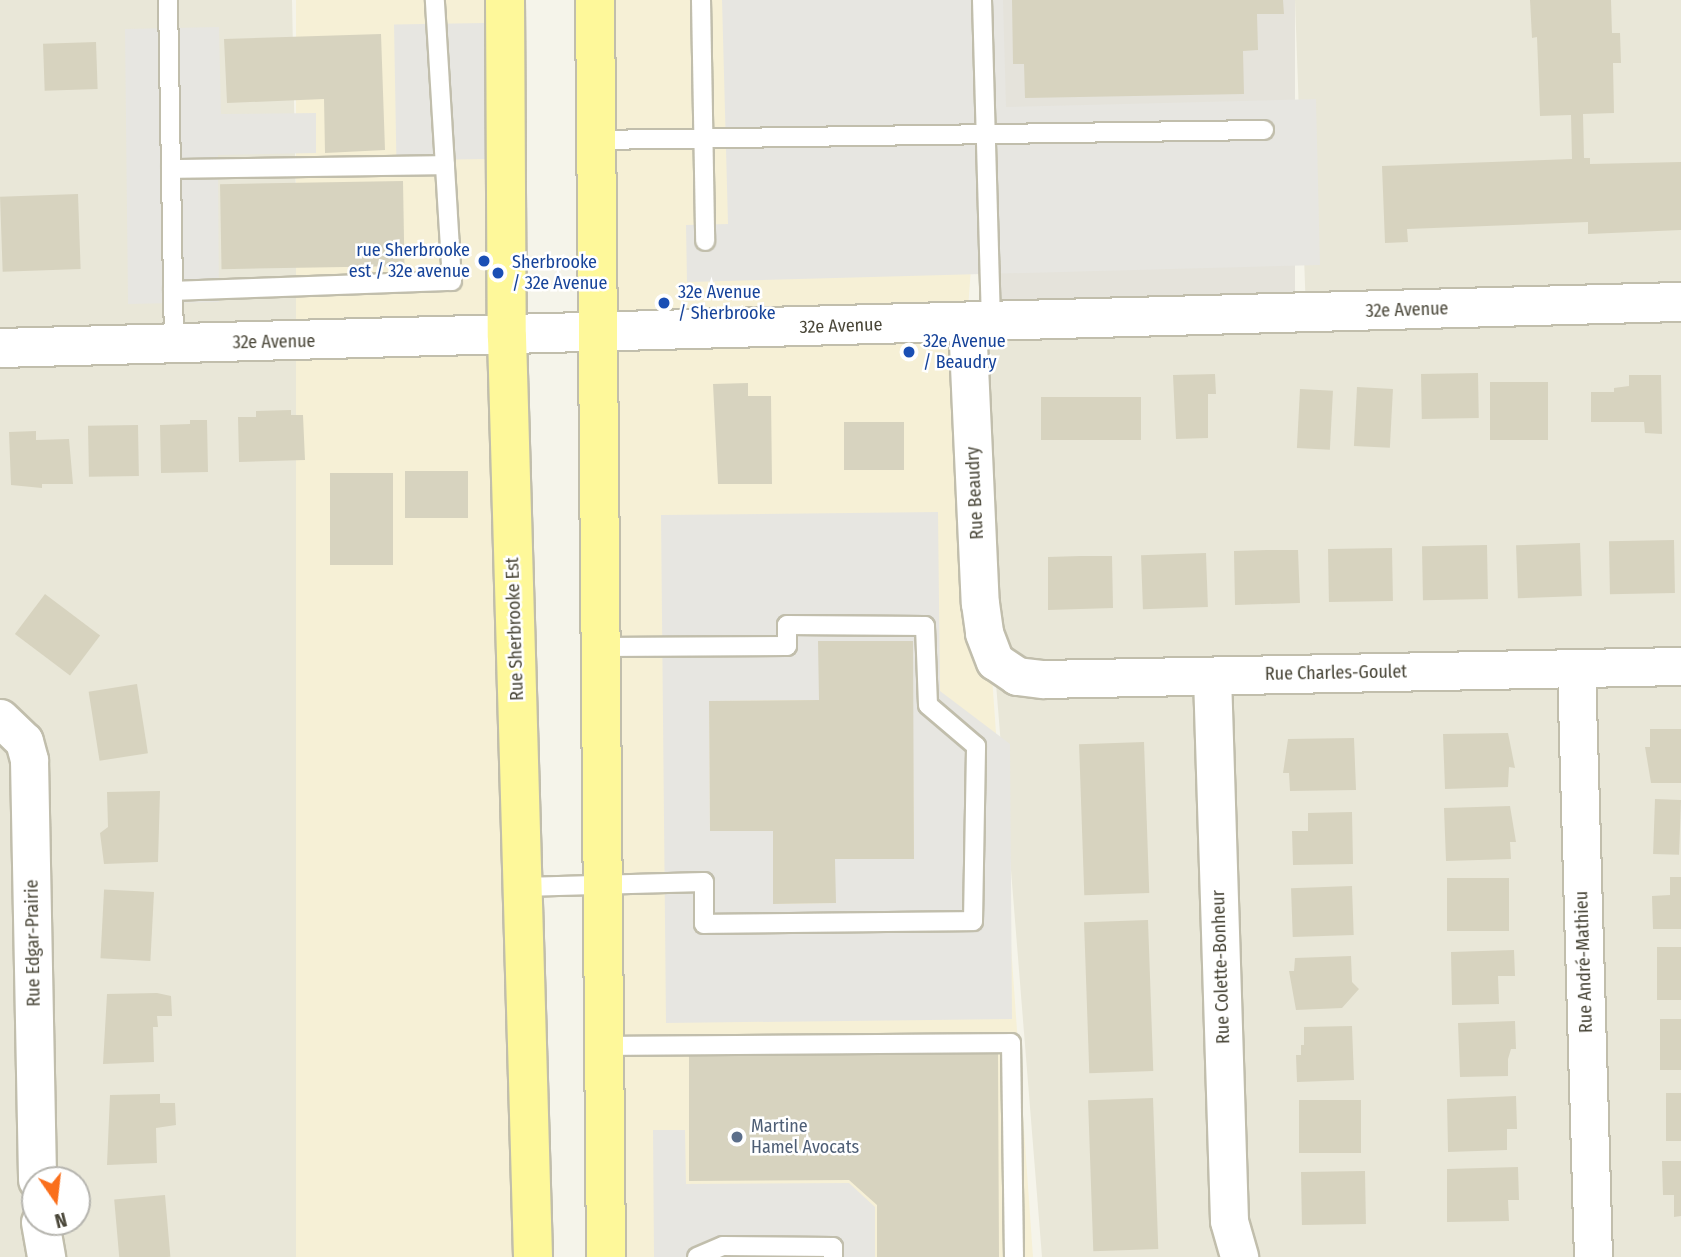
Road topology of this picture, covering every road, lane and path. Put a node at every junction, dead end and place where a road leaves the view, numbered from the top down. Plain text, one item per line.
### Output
1 (168, 0) edge
2 (435, 0) edge
3 (505, 0) edge
4 (595, 0) edge
5 (701, 0) edge
6 (982, 0) edge
7 (1264, 130) dead end
8 (986, 134) junction
9 (703, 138) junction
10 (596, 140) junction
11 (445, 165) junction
12 (171, 169) junction
13 (705, 241) dead end
14 (173, 291) junction
15 (1681, 302) edge
16 (979, 323) junction
17 (597, 334) junction
18 (507, 337) junction
19 (174, 343) junction
20 (0, 348) edge
21 (601, 647) junction
22 (995, 661) joint
23 (1681, 666) edge
24 (1576, 668) junction
25 (1212, 676) junction
26 (0, 718) edge
27 (603, 886) junction
28 (522, 887) junction
29 (604, 1046) junction
30 (37, 1166) edge
31 (42, 1236) edge
32 (46, 1257) edge
33 (533, 1257) edge
34 (606, 1257) edge
35 (697, 1257) edge
36 (833, 1257) edge
37 (1014, 1257) edge
38 (1239, 1257) edge
39 (1593, 1257) edge

1 - 12 lane
2 - 11 lane
3 - 18 main road, Rue Sherbrooke Est
4 - 10 main road
5 - 9 lane
6 - 8 lane
7 - 8 lane
8 - 9 lane
8 - 16 lane
9 - 10 lane
9 - 13 lane
10 - 17 main road
11 - 12 lane
11 - 14 lane
12 - 14 lane
14 - 19 lane
15 - 16 street, 32e Avenue
16 - 17 street, 32e Avenue
16 - 22 street, Rue Beaudry
17 - 18 street, 32e Avenue
17 - 21 main road
18 - 19 street, 32e Avenue
18 - 28 main road, Rue Sherbrooke Est
19 - 20 street, 32e Avenue
21 - 27 main road
21 - 27 lane
22 - 25 street, Rue Charles-Goulet
23 - 24 street, Rue Charles-Goulet
24 - 25 street, Rue Charles-Goulet
24 - 39 street, Rue André-Mathieu
25 - 38 street, Rue Colette-Bonheur
26 - 30 street, Rue Edgar-Prairie
27 - 28 lane
27 - 29 main road
28 - 33 main road, Rue Sherbrooke Est
29 - 34 main road
29 - 37 lane
31 - 32 street
35 - 36 lane

